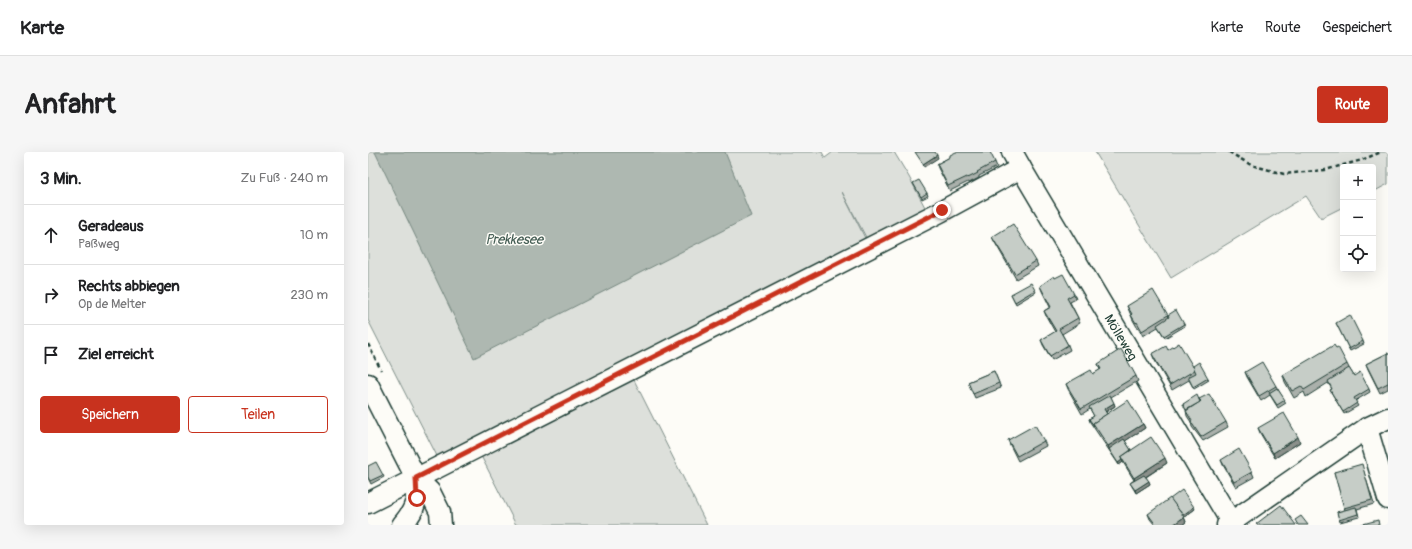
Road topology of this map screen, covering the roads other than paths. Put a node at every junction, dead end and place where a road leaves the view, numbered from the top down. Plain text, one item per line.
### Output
1 (1017, 160) edge
2 (368, 384) edge
3 (1388, 418) edge
4 (1367, 428) junction
5 (416, 478) junction
6 (1388, 499) edge
7 (368, 502) edge
8 (1229, 523) edge
9 (402, 525) edge
10 (441, 525) edge

1 - 5 street
1 - 8 street, Mölleweg
2 - 5 street
3 - 4 street
4 - 6 street
4 - 8 street
5 - 7 street
5 - 9 street
5 - 10 street

